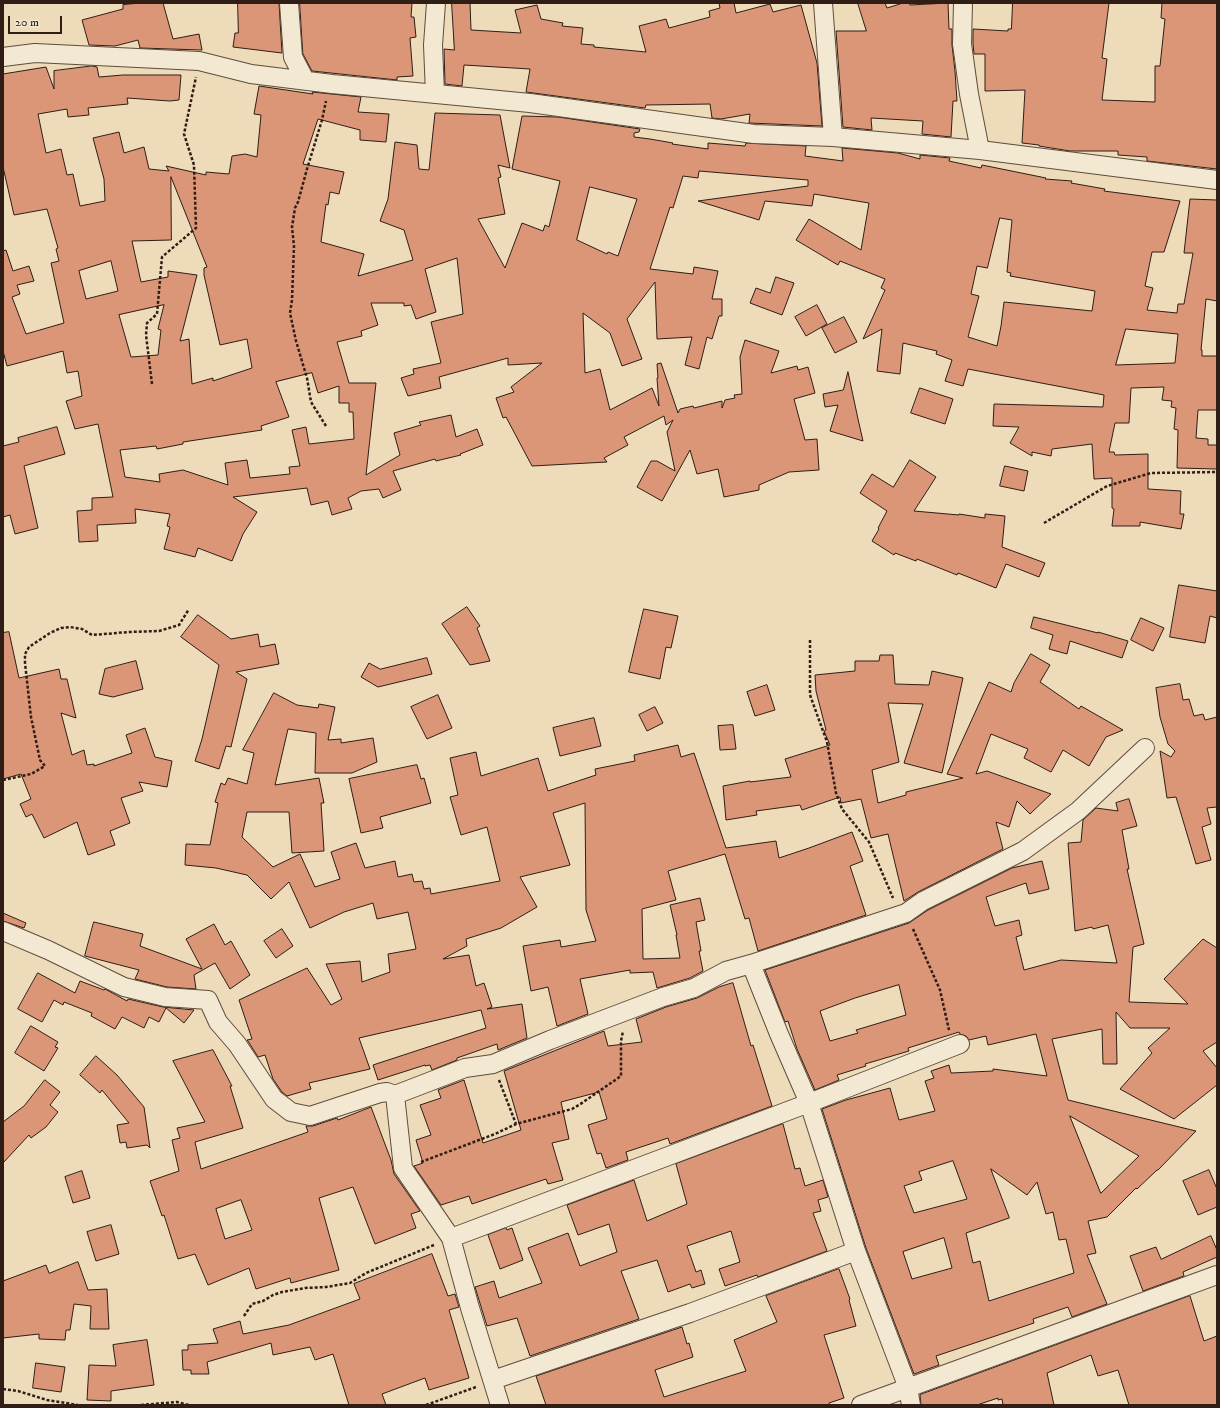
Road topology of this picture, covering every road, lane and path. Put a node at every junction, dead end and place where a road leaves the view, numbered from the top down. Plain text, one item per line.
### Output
1 (289, 3) edge
2 (436, 3) edge
3 (823, 3) edge
4 (963, 3) edge
5 (3, 57) edge
6 (199, 61) junction
7 (306, 80) junction
8 (332, 84) junction
9 (435, 94) junction
10 (833, 137) junction
11 (980, 150) junction
12 (1217, 180) edge
13 (152, 384) dead end
14 (326, 426) dead end
15 (1217, 472) edge
16 (1044, 523) dead end
17 (189, 609) dead end
18 (810, 640) dead end
19 (1145, 748) dead end
20 (3, 780) edge
21 (923, 901) junction
22 (906, 913) junction
23 (3, 930) edge
24 (751, 964) junction
25 (624, 1026) dead end
26 (955, 1040) joint
27 (492, 1064) junction
28 (395, 1095) junction
29 (809, 1103) junction
30 (516, 1124) junction
31 (403, 1168) junction
32 (451, 1238) junction
33 (856, 1251) junction
34 (1217, 1275) edge
35 (244, 1316) dead end
36 (493, 1380) junction
37 (3, 1389) edge
38 (910, 1397) edge
39 (78, 1405) edge
40 (141, 1405) edge
41 (189, 1405) edge
42 (426, 1405) edge
43 (500, 1405) edge
44 (861, 1405) edge

1 - 7 street
2 - 9 street
3 - 10 street
4 - 11 street
5 - 6 street
6 - 7 street
6 - 13 path
7 - 8 street
8 - 9 street
8 - 14 path
9 - 10 street
10 - 11 street
11 - 12 street
15 - 16 path
17 - 20 path
18 - 21 path
19 - 21 street
21 - 22 street
22 - 24 street
22 - 26 path
23 - 28 street
24 - 27 street
24 - 29 street
25 - 30 path
26 - 29 street
27 - 28 street
27 - 30 path
28 - 31 street
29 - 32 street
29 - 33 street
30 - 31 path
31 - 32 street
32 - 35 path
32 - 36 street
33 - 36 street
33 - 38 street
34 - 38 street
36 - 42 path
36 - 43 street
37 - 39 path
38 - 44 street
40 - 41 path

